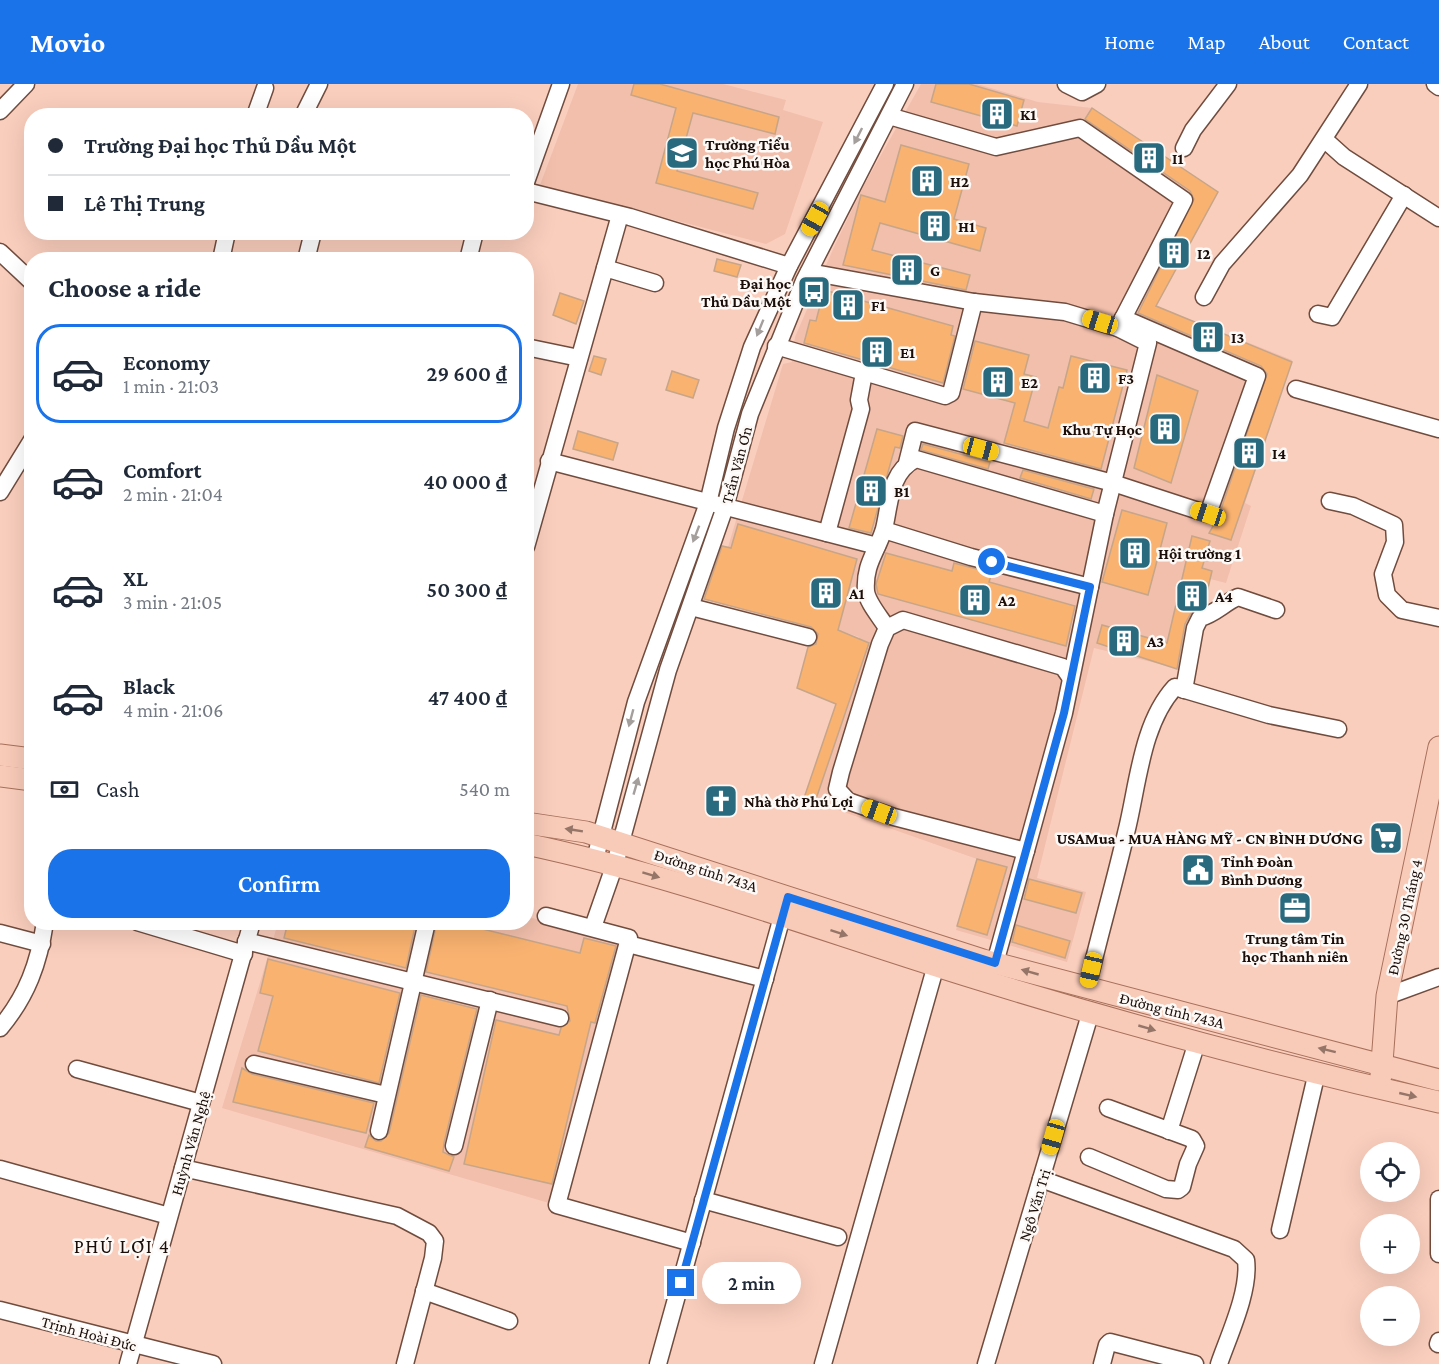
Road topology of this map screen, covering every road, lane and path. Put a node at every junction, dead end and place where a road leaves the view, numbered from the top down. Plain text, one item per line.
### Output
1 (26, 84) edge
2 (319, 84) edge
3 (561, 84) edge
4 (885, 84) edge
5 (1066, 84) edge
6 (1097, 84) edge
7 (1228, 84) edge
8 (1359, 84) edge
9 (1435, 84) edge
10 (900, 86) edge
11 (1439, 87) edge
12 (265, 88) dead end
13 (258, 108) edge
14 (307, 108) edge
15 (0, 111) edge
16 (889, 116) junction
17 (1324, 139) junction
18 (1184, 148) dead end
19 (534, 160) edge
20 (534, 193) edge
21 (1404, 195) junction
22 (620, 215) junction
23 (1439, 218) edge
24 (0, 252) edge
25 (789, 266) junction
26 (605, 268) junction
27 (809, 272) junction
28 (24, 274) edge
29 (655, 283) dead end
30 (1204, 297) dead end
31 (974, 302) junction
32 (1318, 314) dead end
33 (1121, 323) junction
34 (776, 346) junction
35 (534, 349) edge
36 (579, 358) junction
37 (864, 373) junction
38 (1296, 389) dead end
39 (1439, 429) edge
40 (24, 453) edge
41 (549, 461) junction
42 (907, 463) junction
43 (1113, 483) junction
44 (534, 488) edge
45 (0, 492) edge
46 (1330, 501) dead end
47 (708, 503) junction
48 (724, 507) junction
49 (1105, 514) junction
50 (827, 533) junction
51 (880, 538) junction
52 (1090, 587) junction
53 (691, 607) junction
54 (1276, 610) dead end
55 (1439, 618) edge
56 (887, 628) junction
57 (808, 637) dead end
58 (1070, 677) junction
59 (1184, 690) junction
60 (1338, 729) dead end
61 (1439, 747) edge
62 (0, 754) edge
63 (24, 758) edge
64 (0, 776) edge
65 (24, 779) edge
66 (534, 825) edge
67 (610, 840) junction
68 (534, 846) edge
69 (1026, 851) junction
70 (605, 862) junction
71 (785, 906) junction
72 (546, 916) dead end
73 (593, 927) junction
74 (44, 930) edge
75 (172, 930) edge
76 (250, 930) edge
77 (425, 930) edge
78 (0, 933) edge
79 (42, 944) junction
80 (628, 944) junction
81 (245, 947) junction
82 (995, 963) junction
83 (936, 965) junction
84 (1439, 977) edge
85 (765, 979) junction
86 (412, 980) junction
87 (1087, 988) junction
88 (1387, 996) junction
89 (490, 1000) junction
90 (1091, 1011) junction
91 (560, 1018) dead end
92 (0, 1028) edge
93 (1197, 1042) junction
94 (254, 1064) dead end
95 (1383, 1065) junction
96 (77, 1069) dead end
97 (1317, 1072) junction
98 (1439, 1080) edge
99 (1378, 1088) junction
100 (386, 1095) junction
101 (1439, 1102) edge
102 (201, 1103) junction
103 (1108, 1108) dead end
104 (379, 1131) dead end
105 (1169, 1131) junction
106 (454, 1146) dead end
107 (1089, 1157) dead end
108 (183, 1168) junction
109 (0, 1169) edge
110 (1041, 1179) junction
111 (1439, 1199) edge
112 (703, 1200) junction
113 (169, 1216) junction
114 (1280, 1230) dead end
115 (838, 1237) dead end
116 (692, 1243) junction
117 (1439, 1254) edge
118 (424, 1291) junction
119 (0, 1310) edge
120 (509, 1321) dead end
121 (133, 1345) junction
122 (128, 1364) edge
123 (213, 1364) edge
124 (405, 1364) edge
125 (658, 1364) edge
126 (823, 1364) edge
127 (986, 1364) edge
128 (1102, 1364) edge
129 (1195, 1364) edge
130 (1219, 1364) edge

1 - 15 street
2 - 14 street
3 - 19 street
4 -> 25 street, Trần Văn Ơn
5 - 6 street
7 - 18 street
8 - 17 street
9 - 11 street
10 - 16 street, Trần Văn Ơn
12 - 13 street
16 - 27 street, Trần Văn Ơn
16 - 33 street
17 - 21 street
17 - 30 street
20 - 22 street
21 - 23 street
21 - 32 street
22 - 25 street
22 - 26 street
24 - 28 street
25 -> 47 street, Trần Văn Ơn
26 - 29 street
26 - 36 street
27 - 31 street
27 - 34 street, Trần Văn Ơn
31 - 33 street
31 - 37 street
33 - 43 street
33 - 43 street
34 - 37 street
34 - 48 street, Trần Văn Ơn
35 - 36 street
36 - 41 street
37 - 50 street
38 - 39 street
40 - 45 street
41 - 44 street
41 - 47 street
42 - 43 street
42 - 49 street
42 - 51 street
43 - 49 street
46 - 55 street
47 - 48 street
47 -> 67 street, Trần Văn Ơn
48 - 50 street
48 - 53 street, Trần Văn Ơn
49 - 52 street
50 - 51 street
51 - 52 street
51 - 56 street
52 - 58 street
53 - 57 street
67 -> 53 street, Trần Văn Ơn
54 - 59 street
56 - 58 street
56 - 69 street
58 - 69 street
59 - 60 street
59 - 87 street
61 - 88 main road, Đường 30 Tháng 4
62 - 63 main road
64 - 65 main road
67 -> 66 main road, Đường tỉnh 743A
67 - 70 street, Trần Văn Ơn
67 - 71 main road, Đường tỉnh 743A
68 - 70 main road, Đường tỉnh 743A
69 - 82 street
70 -> 71 main road, Đường tỉnh 743A
70 - 73 street, Trần Văn Ơn
71 - 82 main road, Đường tỉnh 743A
71 -> 83 main road, Đường tỉnh 743A
71 - 85 street
72 - 73 street
73 - 80 street
74 - 79 street
75 - 81 street
76 - 81 street, Huỳnh Văn Nghệ
77 - 86 street
78 - 79 street
79 - 92 street
80 - 85 street
80 - 116 street
81 - 86 street
81 - 102 street, Huỳnh Văn Nghệ
87 -> 82 main road, Đường tỉnh 743A
83 - 90 main road, Đường tỉnh 743A
83 - 126 street
84 - 88 street
85 - 112 street
86 - 89 street
86 - 100 street
95 -> 87 main road, Đường tỉnh 743A
88 - 95 main road, Đường 30 Tháng 4
89 - 91 street
89 - 106 street
90 -> 93 main road, Đường tỉnh 743A
90 - 110 street, Ngô Văn Trị
93 - 97 main road, Đường tỉnh 743A
93 - 105 street
94 - 100 street
95 - 98 main road, Đường tỉnh 743A
95 - 99 main road, Đường 30 Tháng 4
96 - 102 street
97 - 99 main road, Đường tỉnh 743A
97 - 114 street
99 -> 101 main road, Đường tỉnh 743A
100 - 104 street
102 - 108 street, Huỳnh Văn Nghệ
103 - 105 street
105 - 107 street
108 - 113 street, Huỳnh Văn Nghệ
108 - 118 street
109 - 113 street
110 - 127 street, Ngô Văn Trị
110 - 130 street
111 - 117 street
112 - 115 street
112 - 116 street
113 - 121 street, Huỳnh Văn Nghệ
116 - 125 street
118 - 120 street
118 - 124 street
119 - 121 street, Trịnh Hoài Đức
121 - 122 street, Huỳnh Văn Nghệ
121 - 123 street, Trịnh Hoài Đức
128 - 129 street

